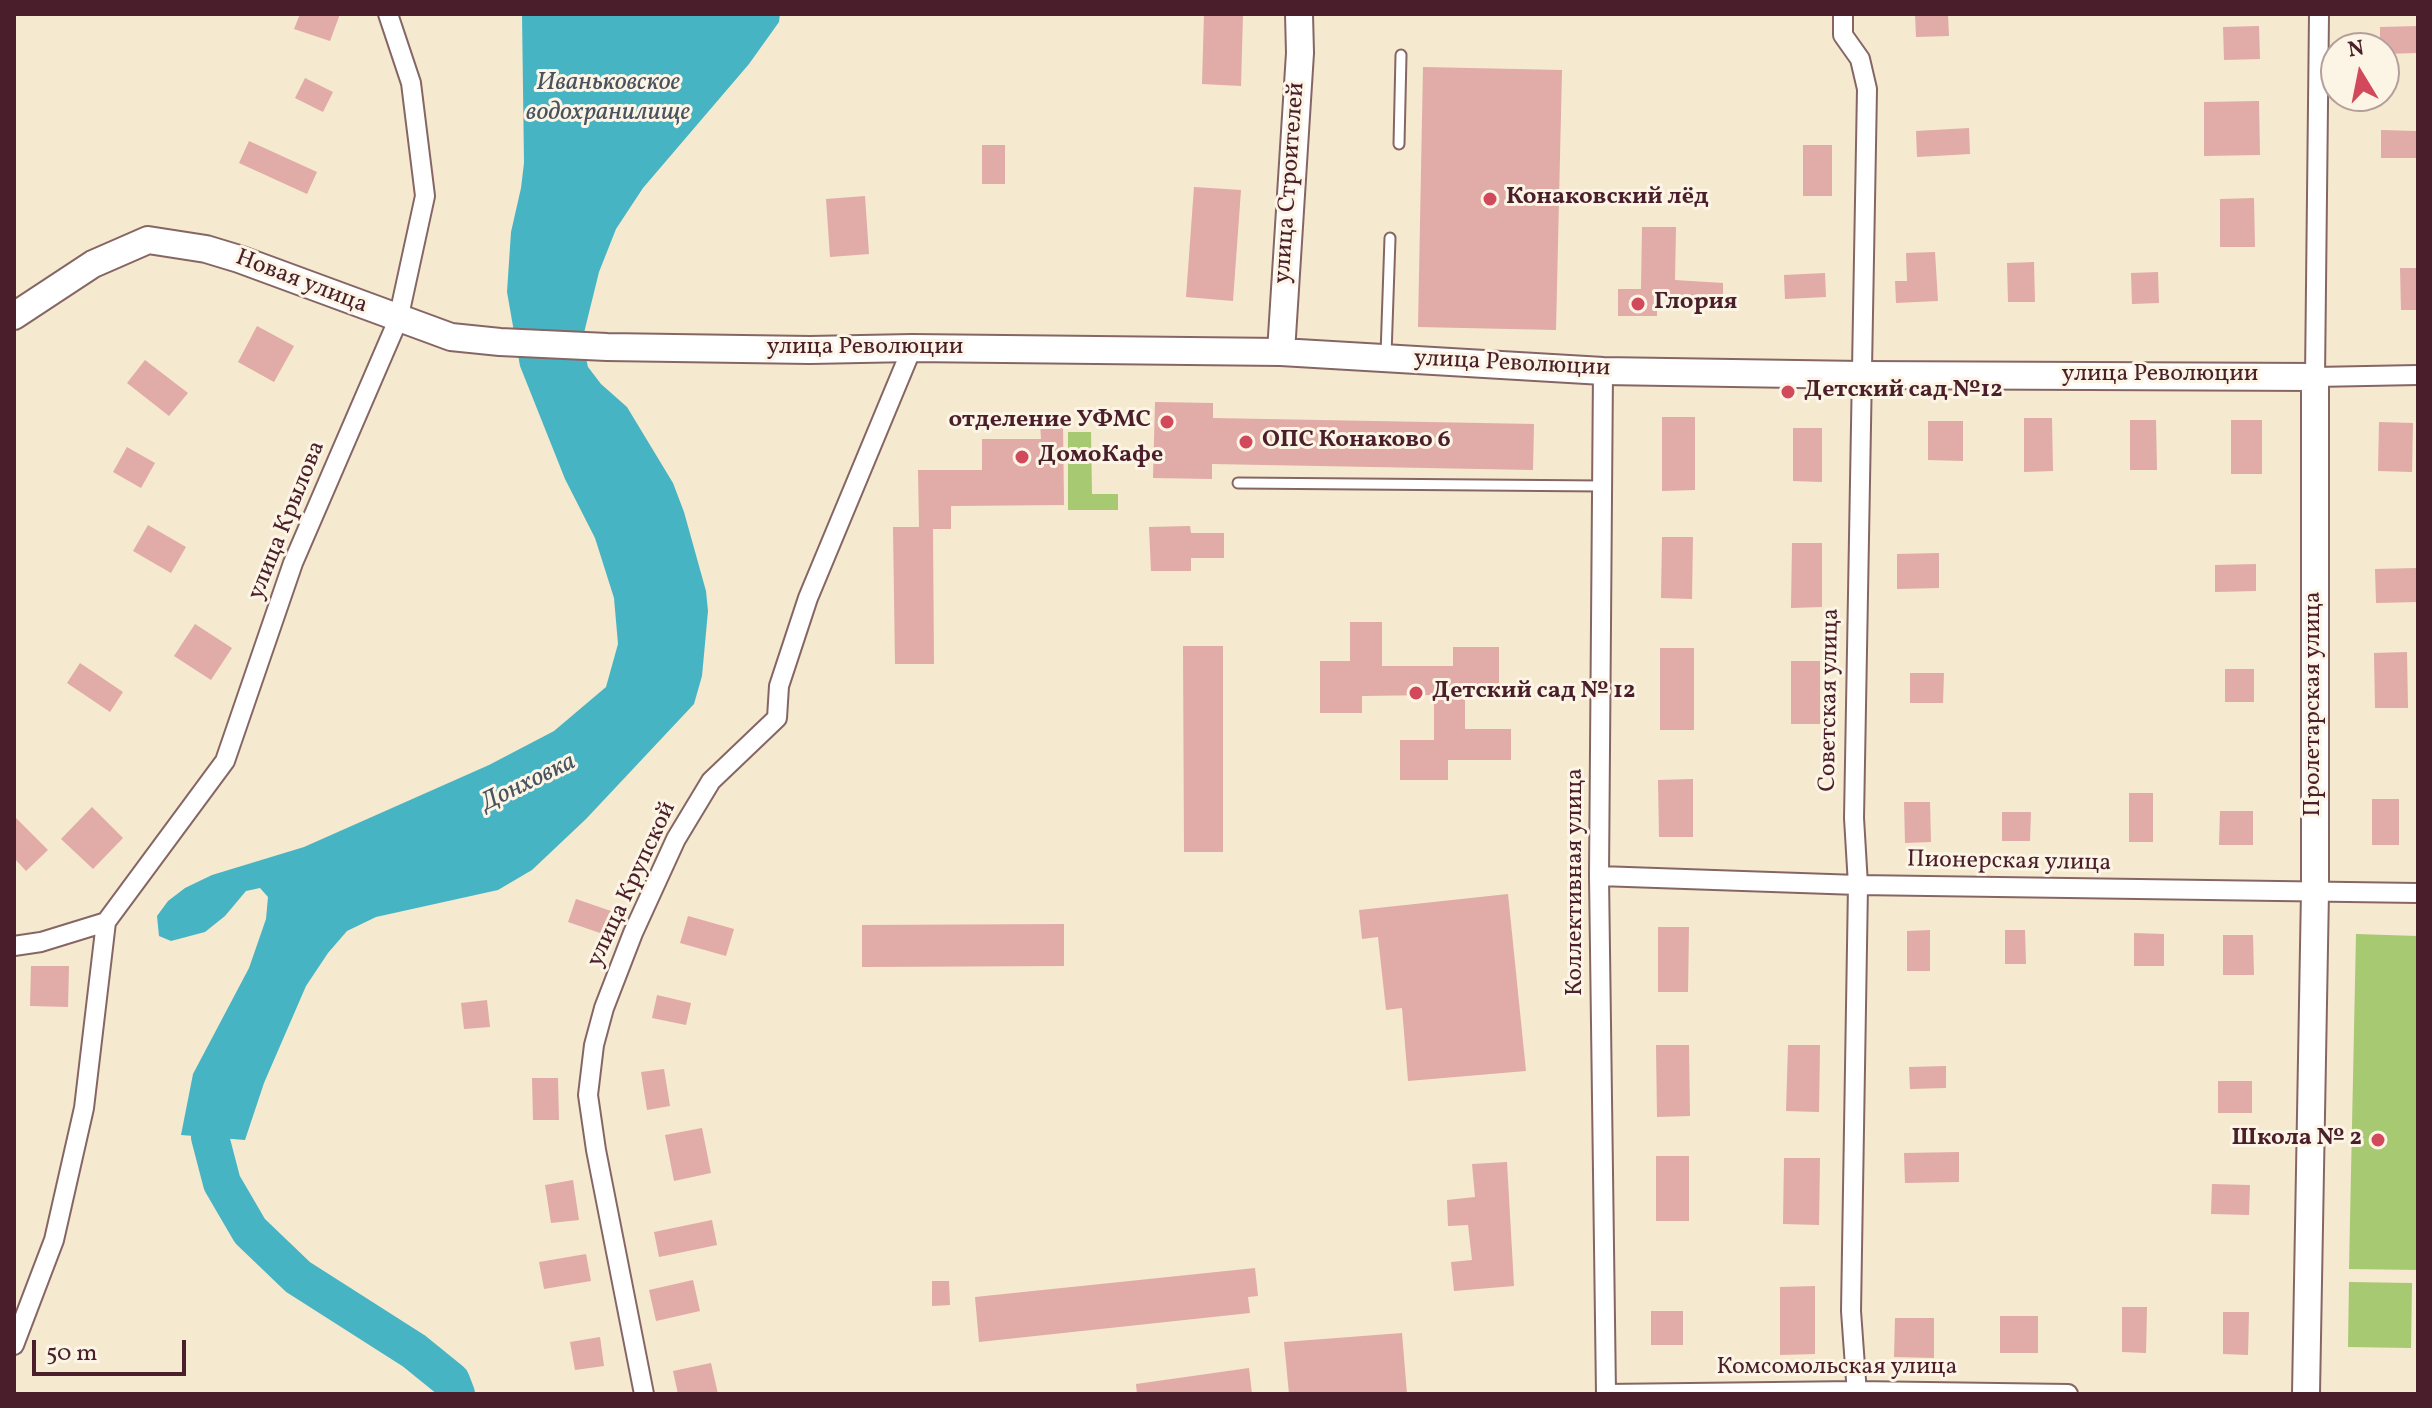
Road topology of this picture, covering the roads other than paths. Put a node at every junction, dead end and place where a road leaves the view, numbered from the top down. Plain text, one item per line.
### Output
1 (388, 14) edge
2 (1299, 14) edge
3 (1843, 14) edge
4 (2319, 14) edge
5 (1401, 55) dead end
6 (1399, 144) dead end
7 (1390, 238) dead end
8 (14, 316) edge
9 (398, 320) junction
10 (607, 347) joint
11 (912, 348) junction
12 (1281, 352) junction
13 (1386, 358) junction
14 (1603, 371) junction
15 (1861, 375) junction
16 (2418, 375) edge
17 (2315, 377) junction
18 (1238, 483) dead end
19 (1602, 486) junction
20 (1599, 876) junction
21 (1858, 885) junction
22 (2315, 891) junction
23 (2418, 893) edge
24 (106, 922) junction
25 (14, 946) edge
26 (14, 1345) edge
27 (1857, 1392) edge
28 (1679, 1393) edge
29 (644, 1394) edge
30 (1606, 1394) edge
31 (2068, 1394) edge
32 (2306, 1394) edge

1 - 9 street, улица Крылова
2 - 12 street, улица Строителей
3 - 15 street, Советская улица
4 - 17 street, Пролетарская улица
5 - 6 lane
7 - 13 lane
8 - 9 street, Новая улица
9 - 10 street, Новая улица
9 - 24 street, улица Крылова
10 - 11 street, улица Революции
11 - 12 street, улица Революции
11 - 29 street, улица Крупской
12 - 13 street, улица Революции
13 - 14 street, улица Революции
14 - 15 street, улица Революции
14 - 19 street, Коллективная улица
15 - 17 street, улица Революции
15 - 21 street, Советская улица
16 - 17 street, улица Революции
17 - 22 street, Пролетарская улица
18 - 19 lane
19 - 20 street, Коллективная улица
20 - 21 street, Пионерская улица
20 - 30 street, Коллективная улица
21 - 22 street, Пионерская улица
21 - 27 street, Советская улица
22 - 23 street, Пионерская улица
22 - 32 street, Пролетарская улица
24 - 25 street
24 - 26 street
27 - 28 street, Комсомольская улица
27 - 31 street, Комсомольская улица
28 - 30 street, Комсомольская улица

